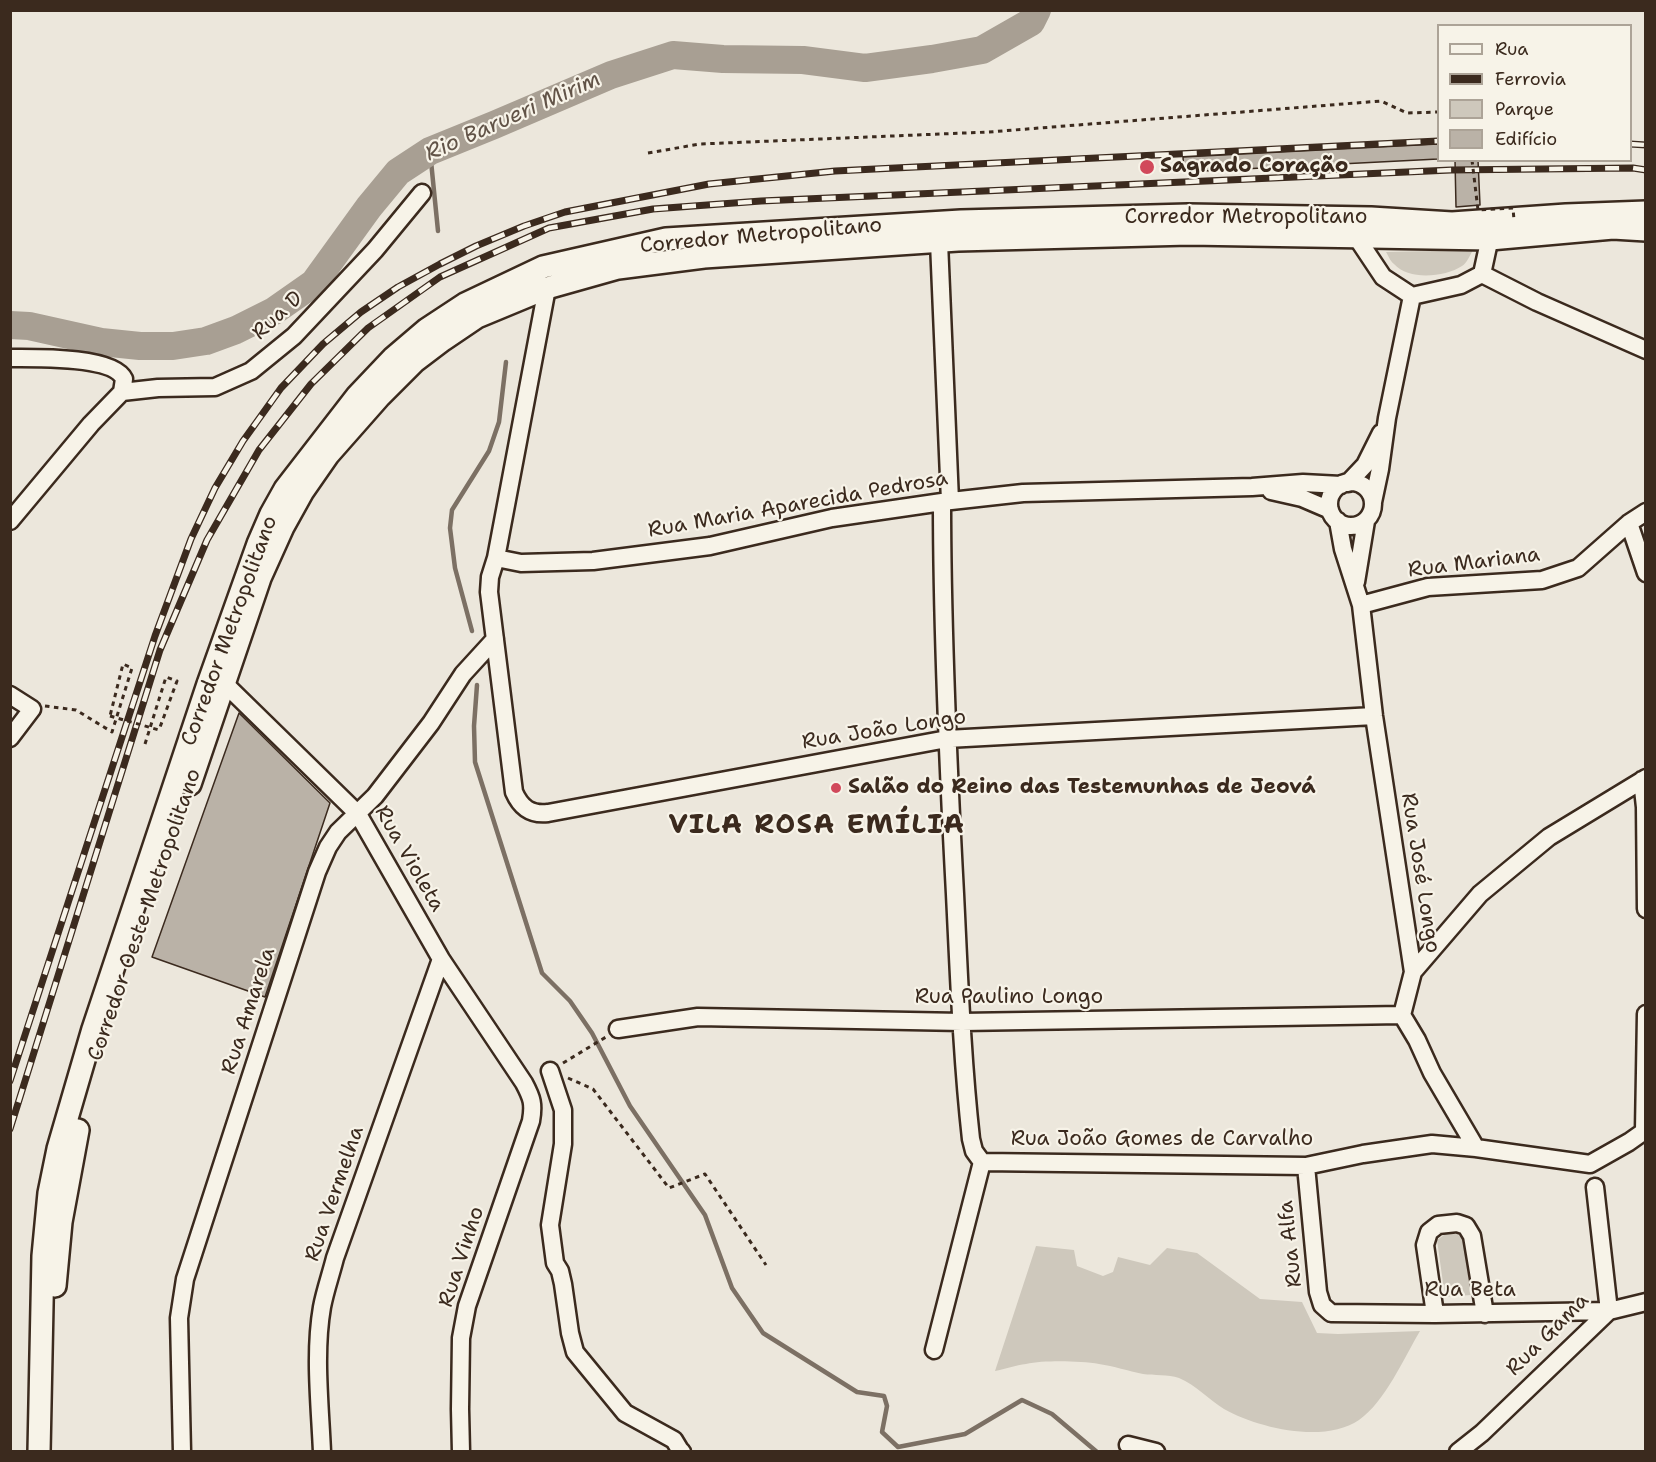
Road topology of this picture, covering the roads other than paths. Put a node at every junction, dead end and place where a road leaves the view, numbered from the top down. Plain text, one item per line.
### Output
1 (422, 193) dead end
2 (1392, 220) junction
3 (1645, 225) edge
4 (1492, 230) junction
5 (1357, 238) junction
6 (657, 240) junction
7 (939, 242) junction
8 (1482, 274) junction
9 (548, 288) junction
10 (1412, 296) junction
11 (1646, 350) edge
12 (10, 358) edge
13 (122, 392) junction
14 (1388, 418) junction
15 (1345, 484) junction
16 (1252, 487) junction
17 (946, 501) junction
18 (1373, 502) junction
19 (1646, 512) edge
20 (1334, 515) junction
21 (10, 521) edge
22 (1365, 521) junction
23 (1629, 523) junction
24 (496, 558) junction
25 (1646, 573) edge
26 (1356, 586) junction
27 (1361, 605) junction
28 (495, 639) junction
29 (225, 684) junction
30 (10, 695) edge
31 (1374, 716) junction
32 (10, 738) edge
33 (947, 739) junction
34 (1644, 779) edge
35 (358, 814) junction
36 (1646, 909) edge
37 (441, 959) junction
38 (1413, 972) junction
39 (1646, 1014) edge
40 (1402, 1015) junction
41 (962, 1022) junction
42 (618, 1029) road end
43 (550, 1071) road end
44 (524, 1083) joint
45 (1645, 1130) edge
46 (1476, 1148) junction
47 (982, 1162) junction
48 (1306, 1166) junction
49 (1595, 1187) dead end
50 (1646, 1302) edge
51 (1609, 1311) junction
52 (1331, 1313) joint
53 (1435, 1314) junction
54 (1485, 1314) junction
55 (934, 1350) dead end
56 (1128, 1445) dead end
57 (39, 1452) edge
58 (52, 1452) edge
59 (182, 1452) edge
60 (322, 1452) edge
61 (461, 1452) edge
62 (682, 1452) edge
63 (1156, 1452) edge
64 (1458, 1452) edge

1 - 13 street, Rua D
2 - 4 main road, Corredor Metropolitano
2 - 5 main road
2 - 6 main road, Corredor Metropolitano
3 - 4 main road, Corredor Oeste Metropolitano
3 - 4 main road, Corredor Metropolitano
4 - 5 main road, Corredor Oeste Metropolitano
4 - 8 street
5 - 7 main road, Corredor Oeste Metropolitano
5 - 10 street
6 - 9 main road
6 - 57 main road, Corredor Metropolitano
7 - 9 main road, Corredor Oeste Metropolitano
7 - 17 street
8 - 10 street
8 - 11 street
9 - 24 street
9 - 29 main road, Corredor Oeste Metropolitano
10 - 14 street, Rua José Longo
12 - 13 street
13 - 21 street
14 - 15 street, Rua José Longo
14 - 18 street, Rua José Longo
15 - 16 street, Rua Maria Aparecida Pedrosa
15 - 18 street
15 - 20 street, Rua José Longo
16 - 17 street, Rua Maria Aparecida Pedrosa
16 - 20 street, Rua Maria Aparecida Pedrosa
17 - 24 street, Rua Maria Aparecida Pedrosa
17 - 33 street
18 - 22 street, Rua José Longo
19 - 23 street, Rua Mariana
20 - 22 street
20 - 26 street, Rua José Longo
22 - 26 street, Rua José Longo
23 - 25 street
23 - 27 street, Rua Mariana
24 - 28 street
26 - 27 street, Rua José Longo
27 - 31 street, Rua José Longo
28 - 33 street, Rua João Longo
28 - 35 street, Rua Amarela
29 - 35 street, Rua Violeta
29 - 58 main road, Corredor Oeste Metropolitano
30 - 32 street
31 - 33 street, Rua João Longo
31 - 38 street, Rua José Longo
33 - 41 street
34 - 36 street
34 - 38 street
35 - 37 street, Rua Violeta
35 - 59 street, Rua Amarela
37 - 44 street, Rua Violeta
37 - 60 street, Rua Vermelha
38 - 40 street, Rua José Longo
39 - 45 street
40 - 41 street, Rua Paulino Longo
40 - 46 street
41 - 42 street, Rua Paulino Longo
41 - 47 street
43 - 62 street
44 - 61 street, Rua Vinho
45 - 46 street, Rua João Gomes de Carvalho
46 - 48 street, Rua João Gomes de Carvalho
47 - 48 street, Rua João Gomes de Carvalho
47 - 55 street
48 - 52 street, Rua Alfa
49 - 51 street, Rua Gama
50 - 51 street, Rua Beta
51 - 54 street, Rua Beta
51 - 64 street, Rua Gama
52 - 53 street, Rua Beta
53 - 54 street, Rua Beta
53 - 54 street
56 - 63 street

